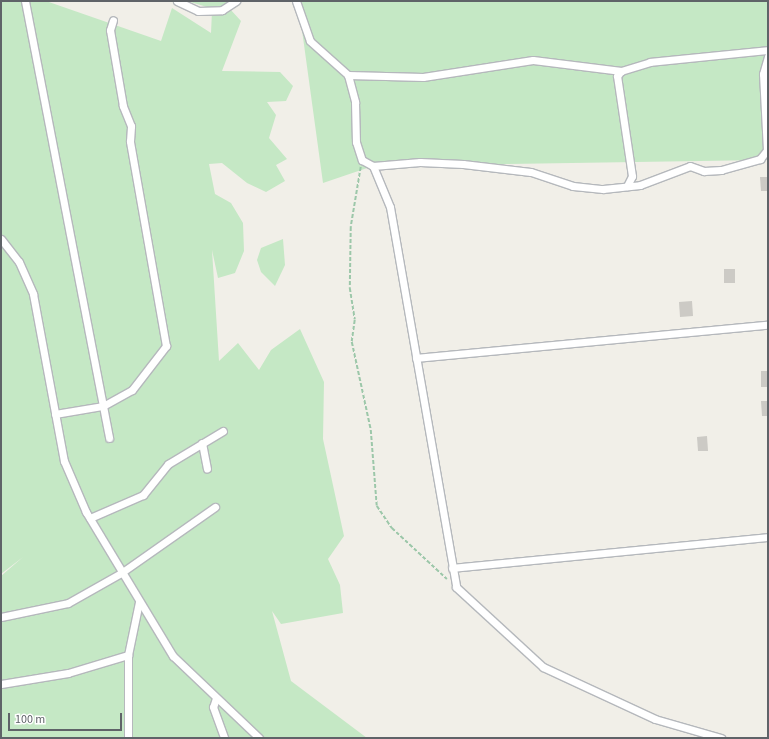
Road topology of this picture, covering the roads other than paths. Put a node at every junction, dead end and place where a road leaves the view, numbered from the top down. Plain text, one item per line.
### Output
1 (25, 1) edge
2 (177, 1) edge
3 (236, 1) edge
4 (296, 1) edge
5 (113, 20) dead end
6 (768, 50) edge
7 (768, 56) edge
8 (621, 71) junction
9 (348, 75) junction
10 (373, 166) junction
11 (627, 186) junction
12 (1, 240) edge
13 (768, 325) edge
14 (416, 358) junction
15 (103, 406) junction
16 (55, 414) junction
17 (223, 431) dead end
18 (109, 438) dead end
19 (202, 443) junction
20 (207, 469) dead end
21 (215, 507) dead end
22 (90, 518) junction
23 (768, 537) edge
24 (452, 568) junction
25 (121, 573) junction
26 (139, 602) junction
27 (1, 617) edge
28 (128, 655) junction
29 (1, 684) edge
30 (216, 698) junction
31 (128, 738) edge
32 (224, 738) edge
33 (259, 738) edge
34 (721, 738) edge

1 - 15 street
2 - 3 street
4 - 9 street
5 - 15 street
6 - 8 street
7 - 11 street
8 - 9 street
8 - 11 street
9 - 10 street
10 - 11 street
10 - 14 street
12 - 16 street
13 - 14 street
14 - 24 street
15 - 16 street
15 - 18 street
16 - 22 street
17 - 19 street
19 - 20 street
19 - 22 street
21 - 25 street
22 - 25 street
23 - 24 street
24 - 34 street
25 - 26 street
25 - 27 street
26 - 28 street
26 - 30 street
28 - 29 street
28 - 31 street
30 - 32 street
30 - 33 street

